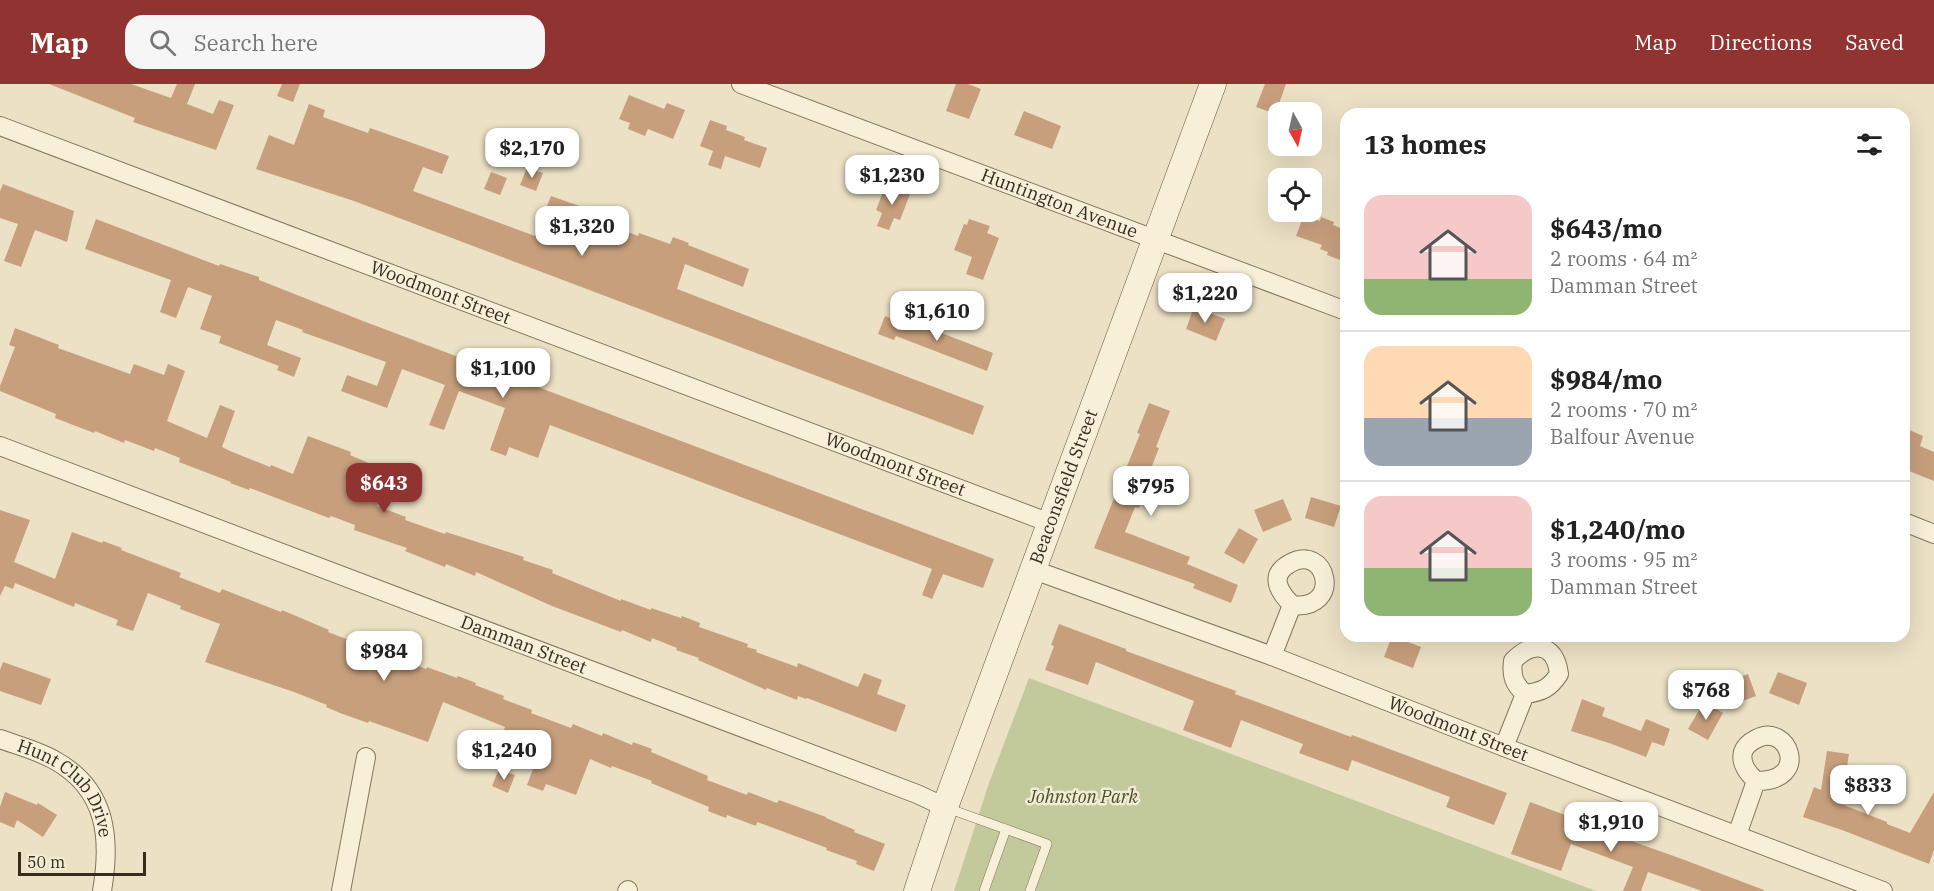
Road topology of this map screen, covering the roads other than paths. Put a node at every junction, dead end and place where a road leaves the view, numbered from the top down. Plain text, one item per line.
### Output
1 (741, 84) edge
2 (1213, 84) edge
3 (0, 126) edge
4 (1155, 239) junction
5 (1340, 309) edge
6 (0, 446) edge
7 (1050, 523) junction
8 (1910, 524) edge
9 (1934, 534) edge
10 (1034, 570) junction
11 (1292, 605) dead end
12 (1272, 656) junction
13 (1525, 694) dead end
14 (0, 739) edge
15 (1504, 747) junction
16 (366, 757) dead end
17 (1756, 781) dead end
18 (945, 807) junction
19 (1006, 830) junction
20 (1737, 835) junction
21 (342, 887) edge
22 (102, 891) edge
23 (918, 891) edge
24 (984, 891) edge
25 (1030, 891) edge
26 (1883, 891) edge

1 - 4 street, Huntington Avenue
2 - 4 street, Beaconsfield Street
3 - 7 street, Woodmont Street
4 - 5 street, Huntington Avenue
4 - 7 street, Beaconsfield Street
6 - 18 street, Damman Street
7 - 10 street, Beaconsfield Street
8 - 9 street
10 - 12 street, Woodmont Street
10 - 18 street, Beaconsfield Street
11 - 12 street
12 - 15 street, Woodmont Street
13 - 15 street
14 - 22 street, Hunt Club Drive
15 - 20 street, Woodmont Street
16 - 21 street
17 - 20 street
18 - 19 lane
18 - 23 street, Beaconsfield Street
19 - 24 lane
19 - 25 lane
20 - 26 street, Woodmont Street

